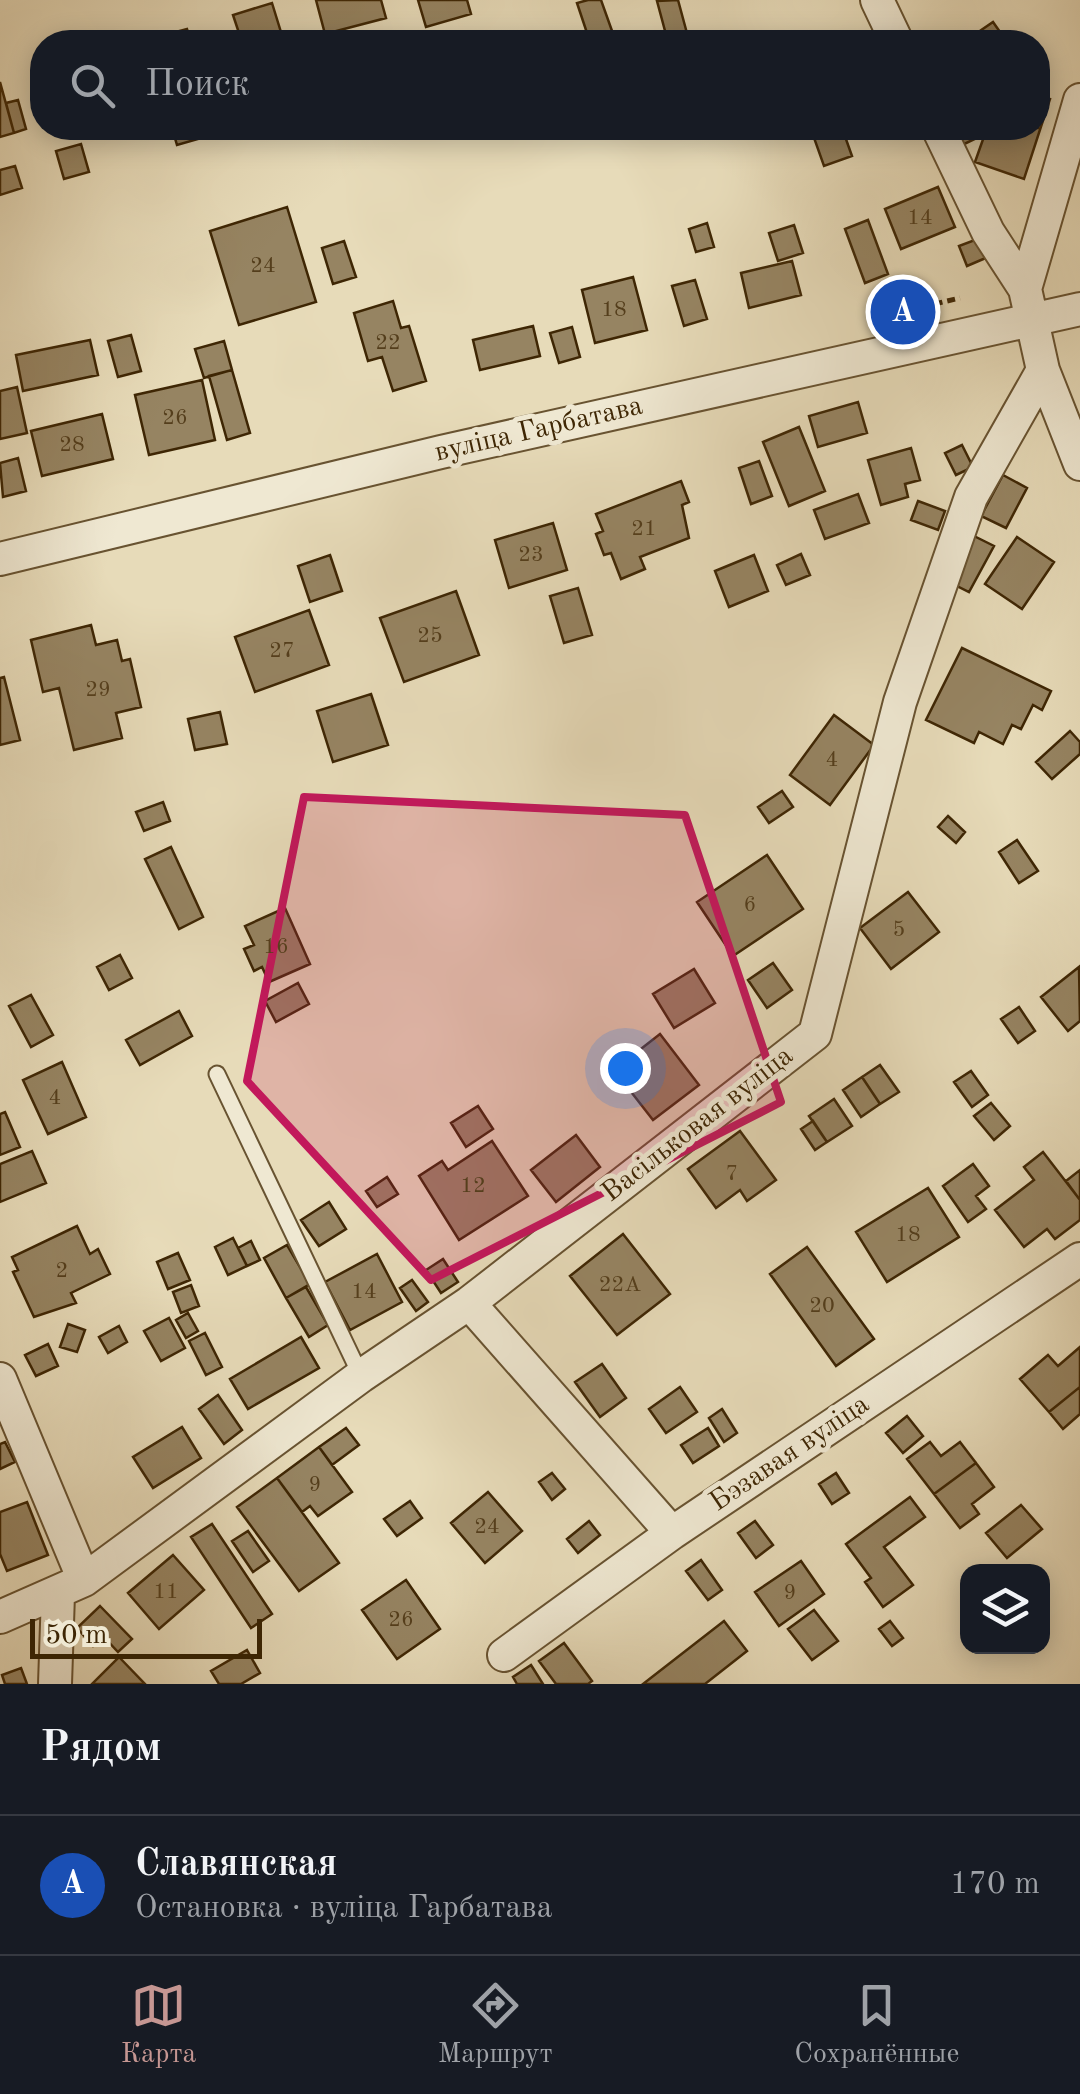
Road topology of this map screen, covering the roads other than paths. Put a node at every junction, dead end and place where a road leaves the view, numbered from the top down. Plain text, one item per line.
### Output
1 (877, 0) edge
2 (891, 30) edge
3 (1080, 100) edge
4 (944, 140) edge
5 (1029, 304) junction
6 (1080, 309) edge
7 (1043, 370) junction
8 (1080, 464) edge
9 (0, 558) edge
10 (217, 1074) dead end
11 (1080, 1259) edge
12 (469, 1303) junction
13 (362, 1376) junction
14 (0, 1378) edge
15 (672, 1534) junction
16 (71, 1587) junction
17 (0, 1617) edge
18 (504, 1655) dead end
19 (55, 1684) edge

1 - 2 street
3 - 5 street
4 - 5 street
5 - 6 street, вуліца Гарбатава
5 - 7 street
5 - 9 street, вуліца Гарбатава
7 - 8 street
7 - 12 street, Васільковая вуліца
10 - 13 lane
11 - 15 street, Бэзавая вуліца
12 - 13 street, Васільковая вуліца
12 - 15 street
13 - 16 street, Васільковая вуліца
14 - 16 street
15 - 18 street, Бэзавая вуліца
16 - 17 street, Васільковая вуліца
16 - 19 street

